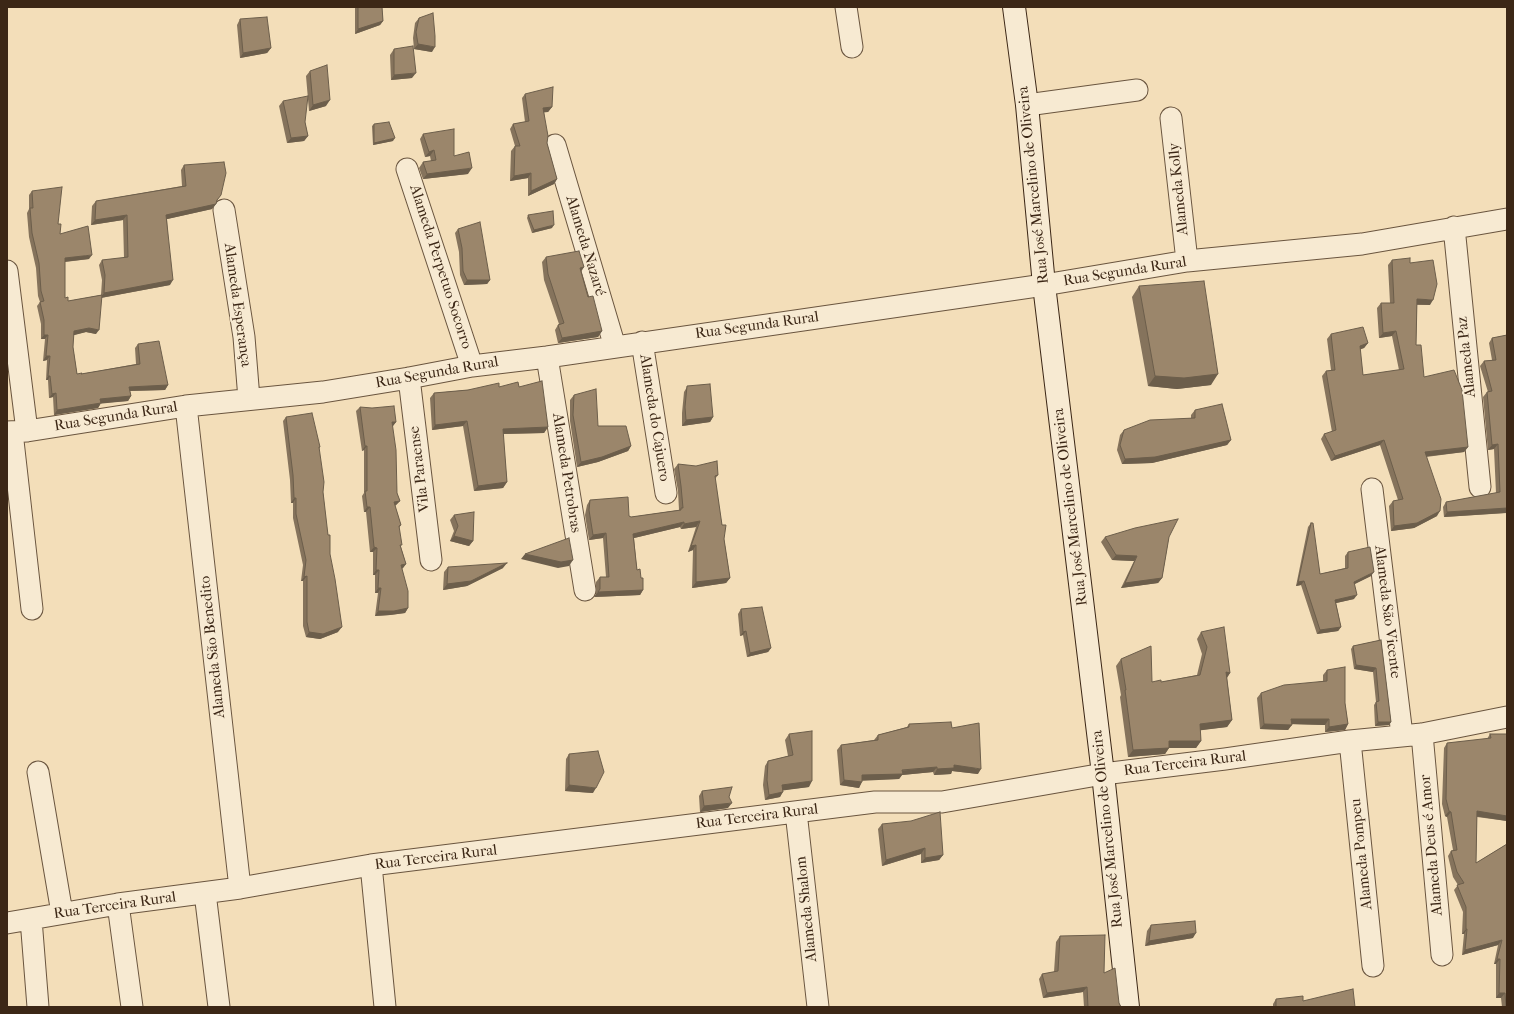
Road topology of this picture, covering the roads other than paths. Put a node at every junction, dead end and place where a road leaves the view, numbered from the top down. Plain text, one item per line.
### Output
1 (846, 7) edge
2 (1014, 7) edge
3 (852, 47) dead end
4 (1137, 90) dead end
5 (1024, 114) junction
6 (1171, 118) dead end
7 (555, 145) dead end
8 (407, 169) dead end
9 (224, 210) dead end
10 (1507, 219) edge
11 (1454, 227) junction
12 (1187, 261) junction
13 (7, 271) edge
14 (1044, 285) junction
15 (642, 342) junction
16 (615, 347) junction
17 (547, 357) junction
18 (472, 366) junction
19 (410, 378) junction
20 (249, 399) junction
21 (186, 406) junction
22 (15, 431) edge
23 (1480, 487) dead end
24 (1372, 489) dead end
25 (666, 493) dead end
26 (431, 560) dead end
27 (585, 590) dead end
28 (32, 609) dead end
29 (1507, 717) edge
30 (1412, 735) junction
31 (1350, 741) junction
32 (38, 772) dead end
33 (1103, 774) junction
34 (796, 812) junction
35 (371, 866) junction
36 (240, 888) junction
37 (205, 893) junction
38 (118, 904) junction
39 (62, 913) junction
40 (31, 919) junction
41 (7, 923) edge
42 (1442, 956) dead end
43 (1373, 966) dead end
44 (38, 1007) edge
45 (132, 1007) edge
46 (219, 1007) edge
47 (385, 1007) edge
48 (818, 1007) edge
49 (1128, 1007) edge

1 - 3 street
2 - 5 street, Rua José Marcelino de Oliveira
4 - 5 street
5 - 14 street, Rua José Marcelino de Oliveira
6 - 12 street, Alameda Kolly
7 - 16 street, Alameda Nazaré
8 - 18 street, Alameda Perpetuo Socorro
9 - 20 street, Alameda Esperança
10 - 11 street, Rua Segunda Rural
11 - 12 street, Rua Segunda Rural
11 - 23 street, Alameda Paz
12 - 14 street, Rua Segunda Rural
13 - 22 street
14 - 15 street, Rua Segunda Rural
14 - 33 street, Rua José Marcelino de Oliveira
15 - 16 street, Rua Segunda Rural
15 - 25 street, Alameda do Cajuero
16 - 17 street, Rua Segunda Rural
17 - 18 street, Rua Segunda Rural
17 - 27 street, Alameda Petrobras
18 - 19 street, Rua Segunda Rural
19 - 20 street, Rua Segunda Rural
19 - 26 street, Vila Paraense
20 - 21 street, Rua Segunda Rural
21 - 22 street, Rua Segunda Rural
21 - 36 street, Alameda São Benedito
22 - 28 street
24 - 30 street, Alameda São Vicente
29 - 30 street, Rua Terceira Rural
30 - 31 street, Rua Terceira Rural
30 - 42 street, Alameda Deus é Amor
31 - 33 street, Rua Terceira Rural
31 - 43 street, Alameda Pompeu
32 - 39 street
33 - 34 street, Rua Terceira Rural
33 - 49 street, Rua José Marcelino de Oliveira
34 - 35 street, Rua Terceira Rural
34 - 48 street, Alameda Shalom
35 - 36 street, Rua Terceira Rural
35 - 47 street
36 - 37 street, Rua Terceira Rural
37 - 38 street, Rua Terceira Rural
37 - 46 street
38 - 39 street, Rua Terceira Rural
38 - 45 street
39 - 40 street, Rua Terceira Rural
40 - 41 street, Rua Terceira Rural
40 - 44 street

